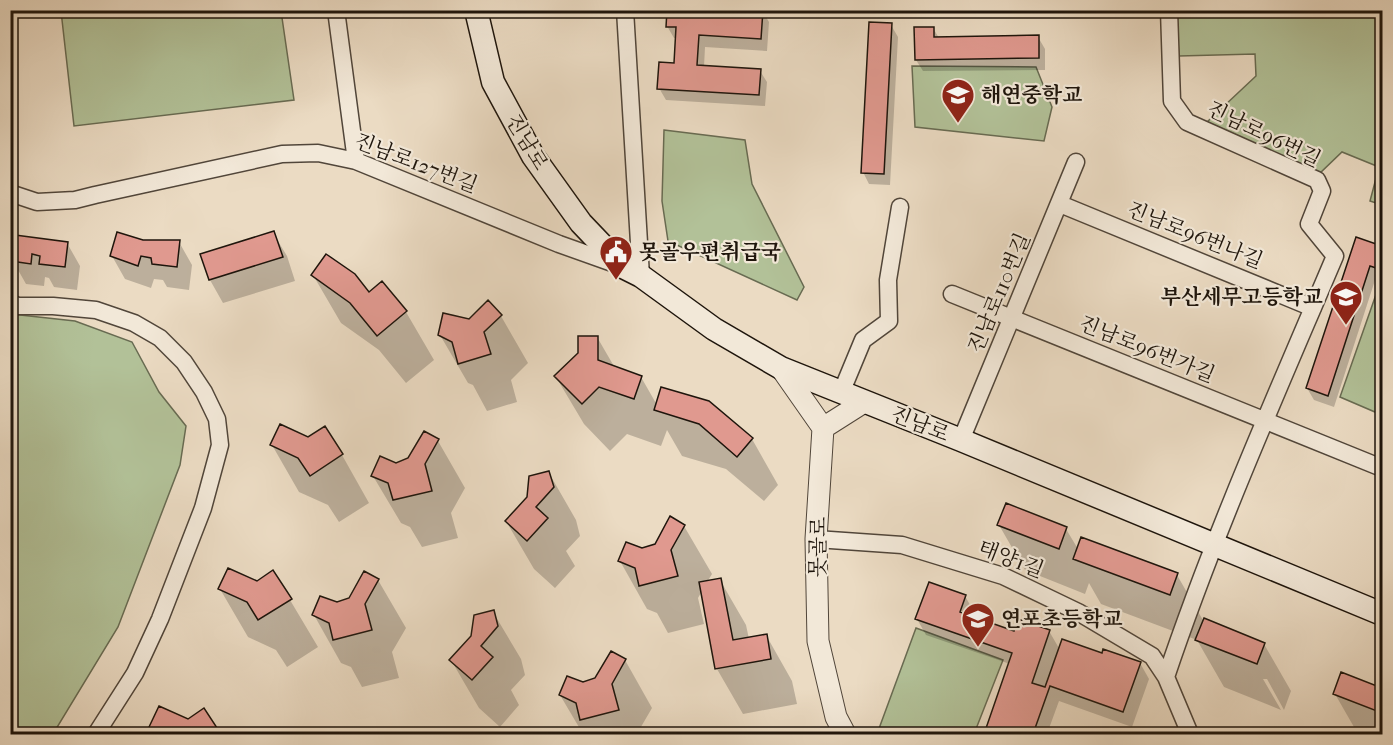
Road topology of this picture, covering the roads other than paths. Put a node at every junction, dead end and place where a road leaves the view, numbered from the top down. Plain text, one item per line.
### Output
1 (336, 10) edge
2 (476, 10) edge
3 (625, 10) edge
4 (1169, 10) edge
5 (356, 161) junction
6 (1076, 162) dead end
7 (10, 193) edge
8 (1060, 204) junction
9 (900, 207) dead end
10 (632, 271) junction
11 (952, 294) dead end
12 (10, 303) edge
13 (1313, 308) junction
14 (1012, 319) junction
15 (781, 368) junction
16 (841, 393) junction
17 (864, 402) junction
18 (1264, 421) junction
19 (823, 428) junction
20 (962, 440) junction
21 (1383, 468) edge
22 (816, 539) junction
23 (1214, 545) junction
24 (1383, 614) edge
25 (1166, 677) junction
26 (96, 735) edge
27 (845, 735) edge
28 (1190, 735) edge

1 - 5 street
2 - 10 main road, 진남로
3 - 10 street
4 - 13 street, 진남로96번길
5 - 7 street, 진남로127번길
5 - 10 street, 진남로127번길
6 - 8 street, 진남로110번길
8 - 13 street, 진남로96번나길
8 - 14 street, 진남로110번길
9 - 16 street
10 - 15 main road, 진남로
11 - 14 street, 진남로96번가길
12 - 26 street
13 - 18 street, 진남로96번길
14 - 18 street, 진남로96번가길
14 - 20 street, 진남로110번길
15 - 16 main road, 진남로
15 - 19 street
16 - 17 main road, 진남로
17 - 19 street
17 - 20 main road, 진남로
18 - 21 street
18 - 23 street, 진남로96번길
19 - 22 street, 못골로
20 - 23 main road, 진남로
22 - 25 street, 태양1길
22 - 27 street, 못골로
23 - 24 main road, 진남로
23 - 25 street
25 - 28 street

